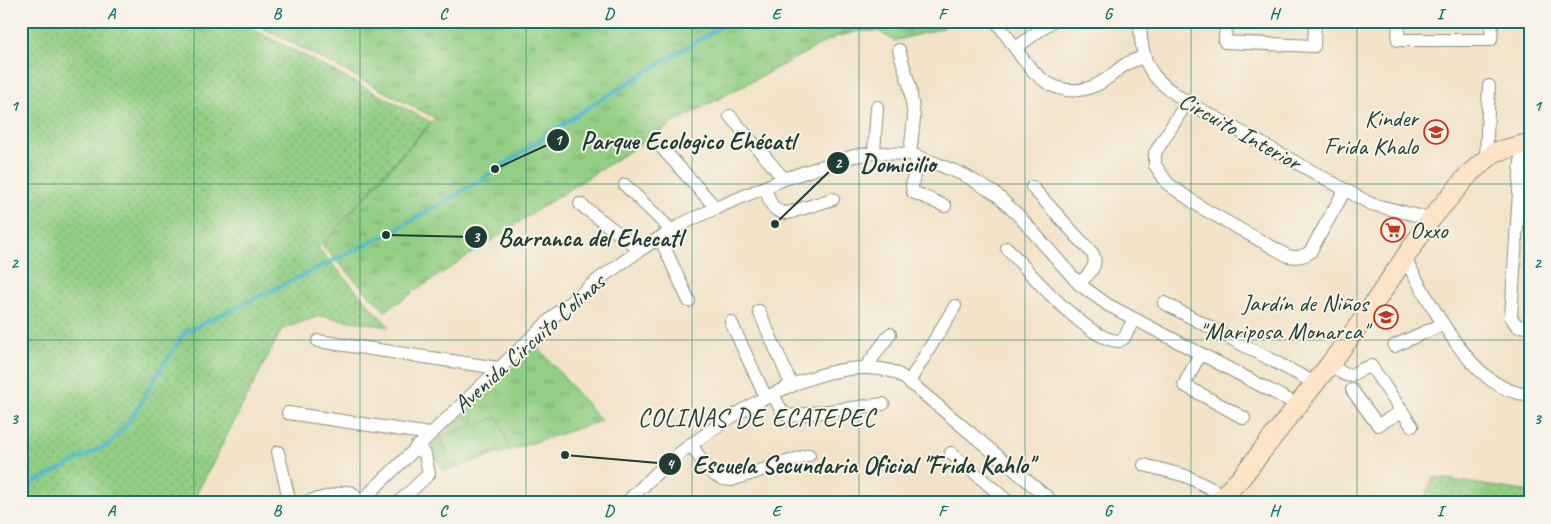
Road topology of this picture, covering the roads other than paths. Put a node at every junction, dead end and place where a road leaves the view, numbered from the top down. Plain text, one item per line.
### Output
1 (996, 21) edge
2 (1052, 21) edge
3 (1140, 21) edge
4 (1226, 21) edge
5 (1315, 21) edge
6 (1399, 21) edge
7 (1492, 21) edge
8 (1016, 48) junction
9 (899, 50) dead end
10 (1144, 57) junction
11 (1489, 86) dead end
12 (1187, 102) junction
13 (877, 106) dead end
14 (730, 116) dead end
15 (1526, 144) edge
16 (662, 148) dead end
17 (874, 153) junction
18 (913, 155) junction
19 (1486, 159) junction
20 (784, 179) junction
21 (625, 185) dead end
22 (765, 187) junction
23 (1032, 188) dead end
24 (1345, 190) junction
25 (833, 200) dead end
26 (580, 204) dead end
27 (945, 206) dead end
28 (716, 208) junction
29 (1431, 219) junction
30 (672, 231) junction
31 (660, 238) junction
32 (1007, 248) dead end
33 (640, 250) junction
34 (1405, 259) junction
35 (1079, 284) junction
36 (689, 301) dead end
37 (1164, 303) dead end
38 (955, 306) dead end
39 (759, 311) dead end
40 (1134, 319) junction
41 (731, 322) dead end
42 (1443, 324) junction
43 (1530, 327) edge
44 (890, 334) dead end
45 (318, 341) dead end
46 (1394, 346) dead end
47 (1200, 354) junction
48 (1330, 364) junction
49 (866, 367) junction
50 (498, 368) junction
51 (909, 382) junction
52 (1315, 383) junction
53 (792, 386) junction
54 (1352, 390) dead end
55 (1530, 394) edge
56 (770, 396) junction
57 (883, 404) dead end
58 (1298, 405) junction
59 (1402, 411) junction
60 (288, 413) dead end
61 (1244, 418) dead end
62 (1412, 426) dead end
63 (430, 434) junction
64 (691, 444) junction
65 (416, 447) junction
66 (278, 452) dead end
67 (951, 453) dead end
68 (809, 455) dead end
69 (1144, 465) dead end
70 (1220, 499) edge
71 (360, 502) edge
72 (290, 503) edge
73 (301, 503) edge
74 (398, 503) edge
75 (626, 503) edge
76 (1010, 503) edge
77 (1054, 503) edge

1 - 8 street
2 - 8 street
3 - 10 street, Circuito Interior
4 - 5 street
6 - 7 street
8 - 10 street
9 - 18 street
10 - 12 street, Circuito Interior
11 - 19 street
12 - 24 street, Circuito Interior
12 - 24 street
13 - 17 street
14 - 20 street
15 - 19 main road
15 - 43 street
16 - 28 street
17 - 18 street, Avenida Circuito Colinas
17 - 20 street, Avenida Circuito Colinas
18 - 27 street
18 - 35 street, Avenida Circuito Colinas
19 - 29 main road
20 - 22 street, Avenida Circuito Colinas
21 - 30 street
22 - 25 street
22 - 28 street, Avenida Circuito Colinas
23 - 35 street
24 - 29 street, Circuito Interior
26 - 33 street
28 - 30 street, Avenida Circuito Colinas
29 - 34 main road
30 - 31 street, Avenida Circuito Colinas
31 - 33 street, Avenida Circuito Colinas
31 - 36 street
32 - 40 street
33 - 50 street, Avenida Circuito Colinas
34 - 42 street
34 - 48 main road
35 - 40 street, Avenida Circuito Colinas
37 - 52 street
38 - 51 street
39 - 53 street
40 - 47 street, Avenida Circuito Colinas
41 - 56 street
42 - 46 street
42 - 55 street
44 - 49 street
45 - 50 street
47 - 58 street, Avenida Circuito Colinas
47 - 61 street
48 - 52 main road
48 - 59 street
49 - 51 street
49 - 53 street
50 - 63 street, Avenida Circuito Colinas
51 - 77 street
52 - 58 main road
53 - 56 street
54 - 59 street
56 - 57 street
56 - 64 street
58 - 70 main road
59 - 62 street
60 - 63 street
63 - 65 street, Avenida Circuito Colinas
64 - 68 street
64 - 75 street
65 - 71 street, Avenida Circuito Colinas
65 - 74 street
66 - 72 street
67 - 76 street
69 - 70 street
71 - 73 street

